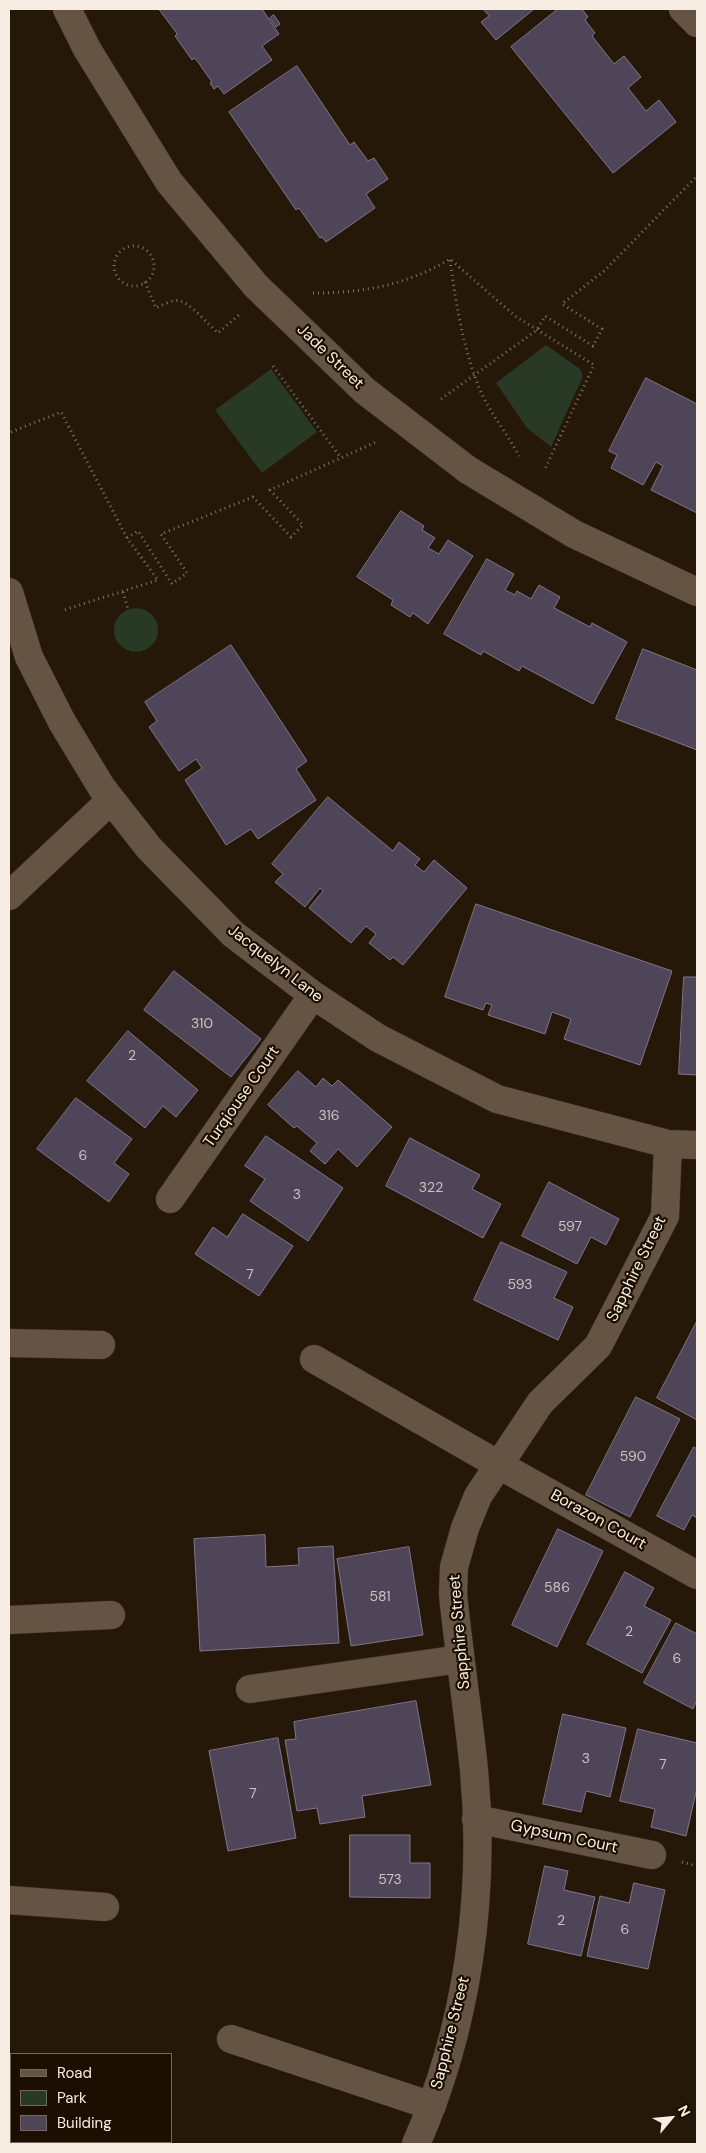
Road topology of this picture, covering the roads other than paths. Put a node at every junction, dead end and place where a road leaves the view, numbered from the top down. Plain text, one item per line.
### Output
1 (67, 9) edge
2 (683, 9) edge
3 (697, 23) edge
4 (9, 592) edge
5 (697, 592) edge
6 (111, 800) junction
7 (9, 896) edge
8 (313, 995) junction
9 (668, 1144) junction
10 (697, 1145) edge
11 (170, 1199) dead end
12 (9, 1343) edge
13 (101, 1345) dead end
14 (314, 1359) dead end
15 (499, 1465) junction
16 (697, 1575) edge
17 (110, 1615) dead end
18 (9, 1620) edge
19 (460, 1659) junction
20 (250, 1689) dead end
21 (476, 1819) junction
22 (652, 1855) dead end
23 (9, 1900) edge
24 (105, 1907) dead end
25 (231, 2039) dead end
26 (432, 2106) junction
27 (416, 2144) edge

1 - 5 street, Jade Street
2 - 3 street
4 - 6 street, Jacquelyn Lane
6 - 7 street
6 - 8 street, Jacquelyn Lane
8 - 9 street, Jacquelyn Lane
8 - 11 street, Turqiouse Court
9 - 10 street, Jacquelyn Lane
9 - 15 street, Sapphire Street
12 - 13 street
14 - 15 street, Borazon Court
15 - 16 street, Borazon Court
15 - 19 street, Sapphire Street
17 - 18 street
19 - 20 street
19 - 21 street, Sapphire Street
21 - 22 street, Gypsum Court
21 - 26 street, Sapphire Street
23 - 24 street
25 - 26 street
26 - 27 street, Sapphire Street

